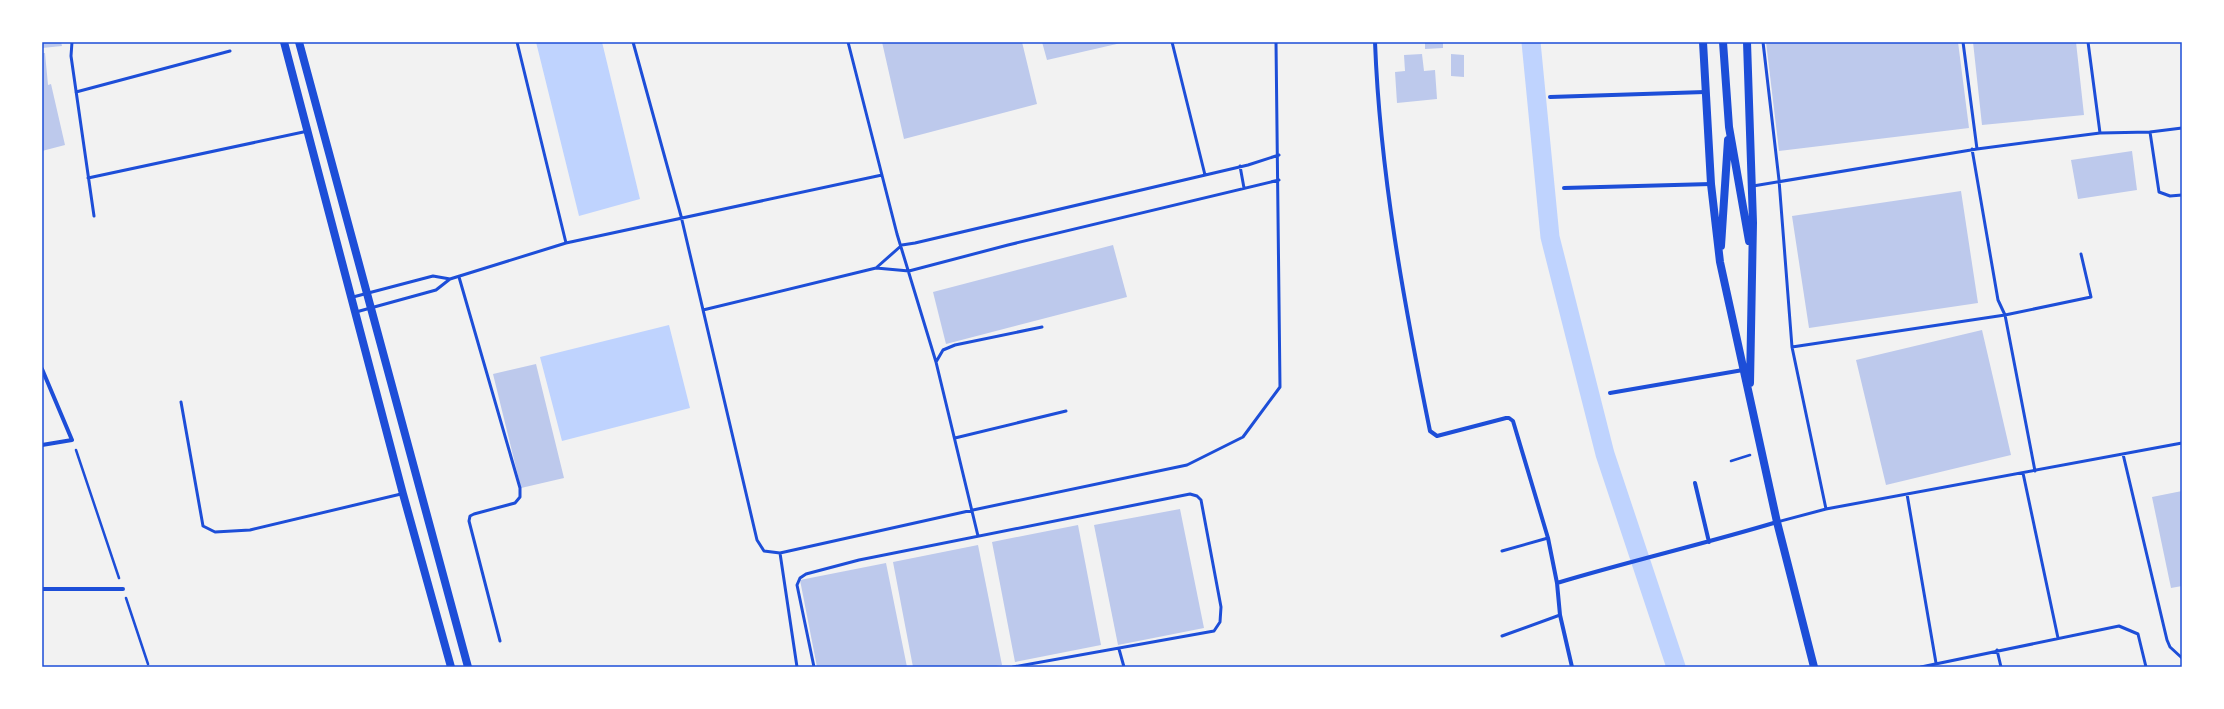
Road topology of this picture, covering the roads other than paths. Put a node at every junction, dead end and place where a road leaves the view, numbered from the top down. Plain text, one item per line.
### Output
1 (72, 42) edge
2 (284, 42) edge
3 (299, 42) edge
4 (517, 42) edge
5 (633, 42) edge
6 (848, 42) edge
7 (1172, 42) edge
8 (1276, 42) edge
9 (1376, 42) edge
10 (1703, 42) edge
11 (1724, 42) edge
12 (1747, 42) edge
13 (1763, 42) edge
14 (1963, 42) edge
15 (2088, 42) edge
16 (230, 50) dead end
17 (76, 92) junction
18 (1706, 92) junction
19 (1550, 97) dead end
20 (1729, 127) junction
21 (2182, 128) edge
22 (308, 130) junction
23 (2150, 132) junction
24 (2100, 133) junction
25 (1977, 148) junction
26 (1972, 150) junction
27 (1279, 155) junction
28 (1240, 166) junction
29 (882, 175) junction
30 (1205, 175) junction
31 (88, 178) junction
32 (1279, 180) junction
33 (1779, 180) junction
34 (1711, 184) junction
35 (1753, 186) junction
36 (1244, 188) junction
37 (1564, 188) dead end
38 (2182, 195) edge
39 (94, 216) dead end
40 (681, 216) junction
41 (566, 243) junction
42 (902, 244) junction
43 (2081, 254) dead end
44 (1752, 261) junction
45 (1720, 262) junction
46 (876, 268) junction
47 (909, 271) junction
48 (459, 277) junction
49 (450, 279) junction
50 (368, 293) junction
51 (352, 297) junction
52 (372, 307) junction
53 (703, 310) junction
54 (356, 312) junction
55 (2005, 315) junction
56 (1042, 327) dead end
57 (1792, 346) junction
58 (936, 362) junction
59 (42, 369) edge
60 (1743, 370) junction
61 (1610, 393) dead end
62 (1749, 395) junction
63 (181, 402) dead end
64 (1066, 411) dead end
65 (955, 438) junction
66 (2182, 443) edge
67 (42, 445) edge
68 (2123, 454) junction
69 (2035, 471) junction
70 (2023, 473) junction
71 (1694, 483) dead end
72 (403, 494) junction
73 (1907, 494) junction
74 (1826, 509) junction
75 (973, 510) junction
76 (1777, 522) junction
77 (978, 536) junction
78 (1548, 538) junction
79 (1709, 542) junction
80 (1502, 551) dead end
81 (780, 553) junction
82 (1557, 583) junction
83 (42, 589) edge
84 (123, 589) road end
85 (1560, 615) junction
86 (1502, 636) dead end
87 (2058, 638) junction
88 (500, 641) dead end
89 (1119, 649) junction
90 (1997, 650) junction
91 (2182, 658) edge
92 (1936, 663) junction
93 (451, 667) edge
94 (468, 667) edge
95 (798, 667) edge
96 (814, 667) edge
97 (1013, 667) edge
98 (1124, 667) edge
99 (1572, 667) edge
100 (1814, 667) edge
101 (1920, 667) edge
102 (2001, 667) edge
103 (2146, 667) edge

1 - 17 lane
2 - 22 main road
3 - 50 main road
4 - 41 lane
5 - 40 lane
6 - 29 lane
7 - 30 lane
8 - 27 lane
9 - 78 street
10 - 18 main road
11 - 20 main road
12 - 35 main road
13 - 33 lane
14 - 25 lane
15 - 24 lane
16 - 17 lane
17 - 31 lane
18 - 19 street
18 - 34 main road
20 - 44 main road
20 - 45 main road
21 - 23 lane
22 - 31 lane
22 - 51 main road
23 - 24 lane
23 - 38 lane
24 - 25 lane
25 - 26 lane
26 - 33 lane
26 - 55 lane
27 - 28 lane
27 - 32 lane
28 - 30 lane
28 - 36 lane
29 - 40 lane
29 - 42 lane
30 - 42 lane
31 - 39 lane
32 - 36 lane
32 - 75 lane
33 - 35 lane
33 - 57 lane
34 - 37 street
34 - 45 main road
35 - 44 main road
36 - 47 lane
40 - 41 lane
40 - 53 lane
41 - 48 lane
42 - 46 lane
42 - 47 lane
43 - 55 lane
44 - 62 main road
45 - 60 main road
46 - 47 lane
46 - 53 lane
47 - 58 lane
48 - 49 lane
48 - 88 lane
49 - 50 lane
49 - 52 lane
50 - 51 lane
50 - 52 main road
51 - 54 main road
52 - 54 lane
52 - 94 main road
53 - 81 lane
54 - 72 main road
55 - 57 lane
55 - 69 lane
56 - 58 lane
57 - 74 lane
58 - 65 lane
59 - 67 street
60 - 61 street
60 - 62 main road
62 - 76 main road
63 - 72 lane
64 - 65 lane
65 - 75 lane
66 - 68 lane
68 - 69 lane
68 - 91 lane
69 - 70 lane
70 - 73 lane
70 - 87 lane
71 - 79 street
72 - 93 main road
73 - 74 lane
73 - 92 lane
74 - 76 lane
75 - 77 lane
75 - 81 lane
76 - 79 street
76 - 100 main road
77 - 89 lane
77 - 96 lane
78 - 80 lane
78 - 82 street
79 - 82 street
81 - 95 lane
82 - 85 street
83 - 84 street
85 - 86 lane
85 - 99 street
87 - 90 lane
87 - 103 lane
89 - 97 lane
89 - 98 lane
90 - 92 lane
90 - 102 lane
92 - 101 lane

